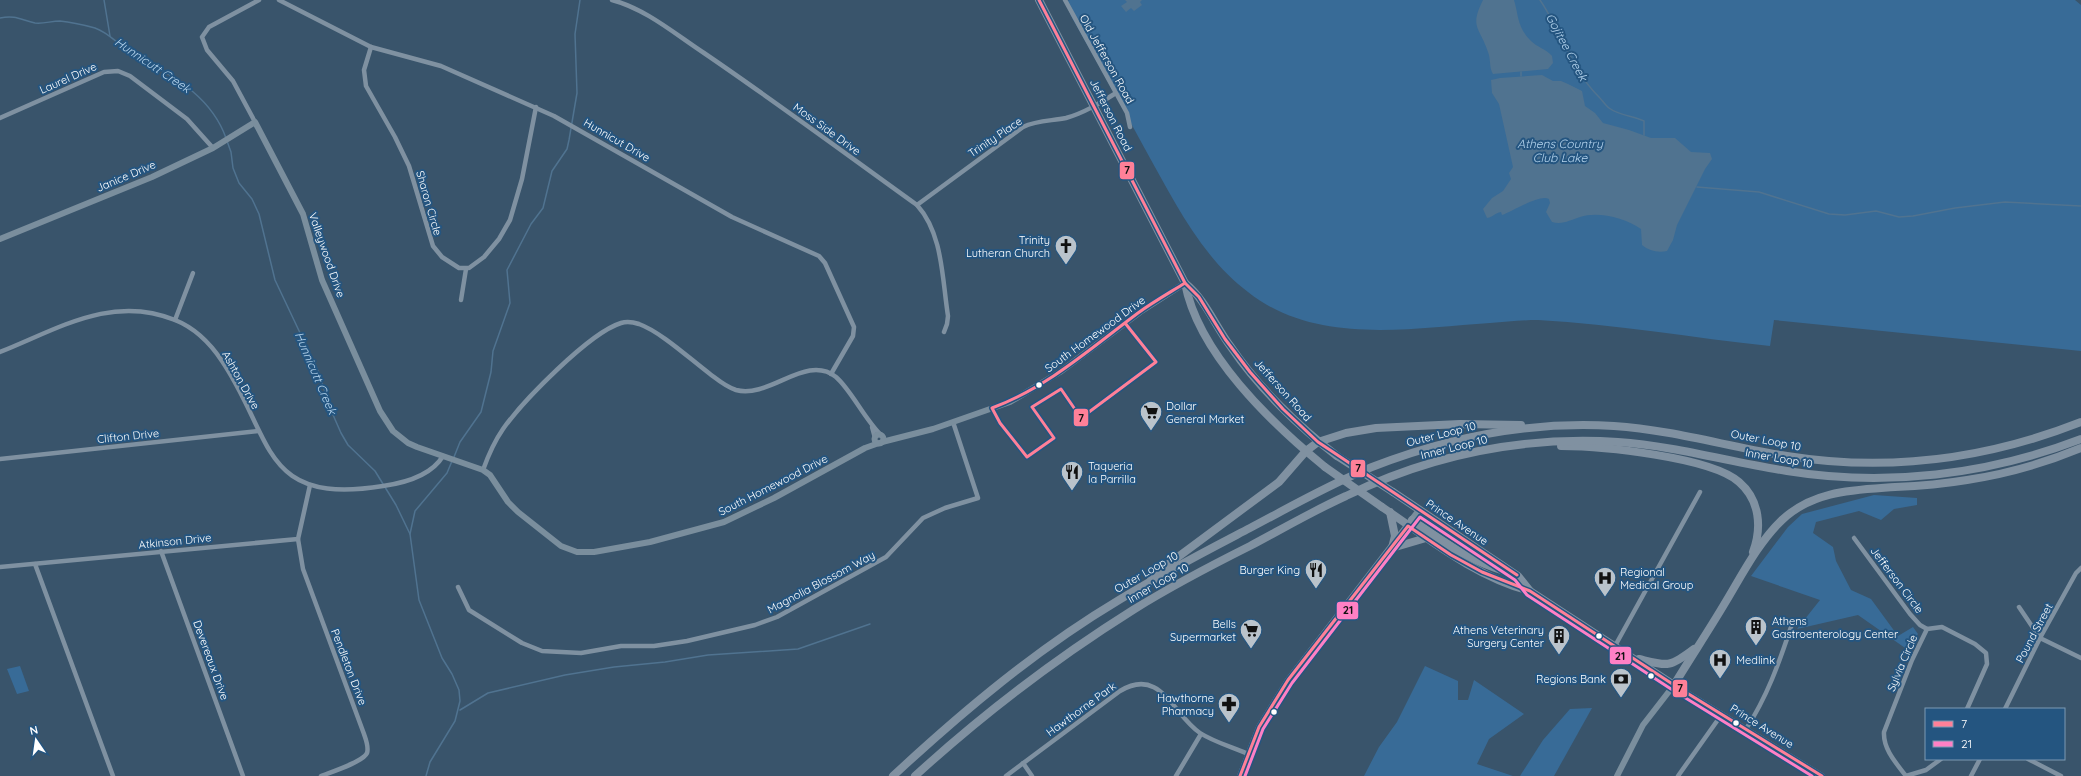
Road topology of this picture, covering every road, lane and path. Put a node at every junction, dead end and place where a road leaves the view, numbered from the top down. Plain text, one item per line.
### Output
1 (259, 0) edge
2 (279, 0) edge
3 (612, 0) edge
4 (1039, 0) edge
5 (1065, 0) edge
6 (371, 47) junction
7 (1116, 93) junction
8 (536, 107) junction
9 (1094, 107) junction
10 (0, 118) edge
11 (255, 122) junction
12 (1130, 127) dead end
13 (213, 148) junction
14 (917, 205) junction
15 (0, 239) edge
16 (466, 269) junction
17 (193, 273) dead end
18 (1185, 283) junction
19 (461, 300) dead end
20 (175, 320) junction
21 (944, 332) dead end
22 (0, 352) edge
23 (832, 374) junction
24 (953, 422) junction
25 (2080, 423) edge
26 (1552, 426) junction
27 (872, 427) junction
28 (258, 431) junction
29 (881, 434) junction
30 (902, 437) junction
31 (2081, 440) edge
32 (878, 441) junction
33 (1318, 442) junction
34 (1510, 446) junction
35 (2081, 448) edge
36 (1306, 451) junction
37 (443, 456) junction
38 (0, 459) edge
39 (483, 470) junction
40 (1368, 477) joint
41 (1348, 483) joint
42 (310, 485) junction
43 (1700, 492) dead end
44 (1419, 510) junction
45 (1390, 512) junction
46 (1410, 523) junction
47 (298, 538) junction
48 (1426, 538) junction
49 (1854, 538) dead end
50 (1392, 548) junction
51 (161, 551) junction
52 (1749, 563) junction
53 (35, 564) junction
54 (0, 567) edge
55 (2081, 568) edge
56 (1512, 572) junction
57 (458, 587) dead end
58 (1530, 591) junction
59 (1119, 600) junction
60 (2019, 607) dead end
61 (1791, 627) dead end
62 (1927, 629) junction
63 (2040, 638) junction
64 (1699, 645) junction
65 (1615, 646) junction
66 (1634, 658) junction
67 (2081, 658) edge
68 (1674, 685) junction
69 (1967, 708) edge
70 (2005, 708) edge
71 (1722, 714) junction
72 (1746, 729) junction
73 (1201, 734) junction
74 (1248, 754) junction
75 (1939, 760) edge
76 (1979, 760) edge
77 (2030, 760) edge
78 (1023, 763) junction
79 (113, 776) edge
80 (243, 776) edge
81 (322, 776) edge
82 (894, 776) edge
83 (915, 776) edge
84 (1006, 776) edge
85 (1032, 776) edge
86 (1176, 776) edge
87 (1240, 776) edge
88 (1617, 776) edge
89 (1678, 776) edge
90 (1822, 776) edge
91 (1905, 776) edge
92 (1971, 776) edge
93 (2061, 776) edge

1 - 11 street, Valleywood Drive
2 - 6 street, Hunnicut Drive
3 - 14 street, Moss Side Drive
4 - 9 highway, Jefferson Road
5 - 7 street, Old Jefferson Road
6 - 8 street, Hunnicut Drive
6 - 16 street, Sharon Circle
7 - 9 street, Trinity Place
7 - 12 street, Old Jefferson Road
8 - 16 street
8 - 23 street, Hunnicut Drive
9 - 14 street, Trinity Place
9 - 18 highway, Jefferson Road
10 - 13 street, Laurel Drive
11 - 13 street, Janice Drive
11 - 37 street, Valleywood Drive
13 - 15 street, Janice Drive
14 - 21 street, Moss Side Drive
16 - 19 street
17 - 20 street
18 - 24 street, South Homewood Drive
18 - 33 highway, Jefferson Road
18 - 36 highway, Jefferson Road
20 - 22 street, Ashton Drive
20 - 28 street, Ashton Drive
23 - 27 street
23 - 39 street
24 - 30 street, South Homewood Drive
24 - 57 street, Magnolia Blossom Way
25 - 26 highway, Outer Loop 10
26 - 33 highway
26 - 59 highway, Outer Loop 10
27 - 29 street
27 - 32 street
28 - 38 street, Clifton Drive
28 - 42 street, Ashton Drive
29 - 30 street, South Homewood Drive
29 - 32 street
30 - 32 street, South Homewood Drive
31 - 34 highway, Inner Loop 10
32 - 39 street, South Homewood Drive
33 - 36 highway
33 - 40 highway, Jefferson Road, bridge
34 - 52 highway
34 - 83 highway, Inner Loop 10
35 - 52 highway
36 - 41 highway, Jefferson Road, bridge
36 - 59 highway
37 - 39 street, Valleywood Drive
37 - 42 street, Ashton Drive
40 - 44 highway, Prince Avenue, bridge
41 - 45 highway, Prince Avenue, bridge
42 - 47 street
43 - 65 street
44 - 46 street
44 - 56 highway, Prince Avenue
45 - 46 highway, Prince Avenue
45 - 50 highway
46 - 48 highway, Prince Avenue
46 - 50 street
46 - 56 highway
47 - 51 street, Atkinson Drive
47 - 81 street, Pendleton Drive
48 - 50 highway
48 - 58 highway, Prince Avenue
49 - 62 street, Jefferson Circle
50 - 74 street
51 - 53 street, Atkinson Drive
51 - 80 street, Devereaux Drive
52 - 64 highway
53 - 54 street, Atkinson Drive
53 - 79 street
55 - 63 street, Pound Street
56 - 58 highway, Prince Avenue
58 - 65 highway, Prince Avenue
59 - 82 highway, Outer Loop 10
60 - 63 street
61 - 72 street
62 - 69 street, Sylvia Circle
62 - 91 street, Sylvia Circle
63 - 67 street
63 - 70 street, Pound Street
64 - 66 highway
64 - 68 highway
65 - 66 highway, Prince Avenue
66 - 68 highway, Prince Avenue
68 - 71 street, Prince Avenue
68 - 88 street
71 - 72 street, Prince Avenue
71 - 89 street
72 - 90 street, Prince Avenue
73 - 74 street, Hawthorne Park
73 - 78 street, Hawthorne Park
73 - 86 street
74 - 87 street
75 - 91 street, Sylvia Circle
76 - 92 street
77 - 93 street
78 - 84 street, Hawthorne Park
78 - 85 street

